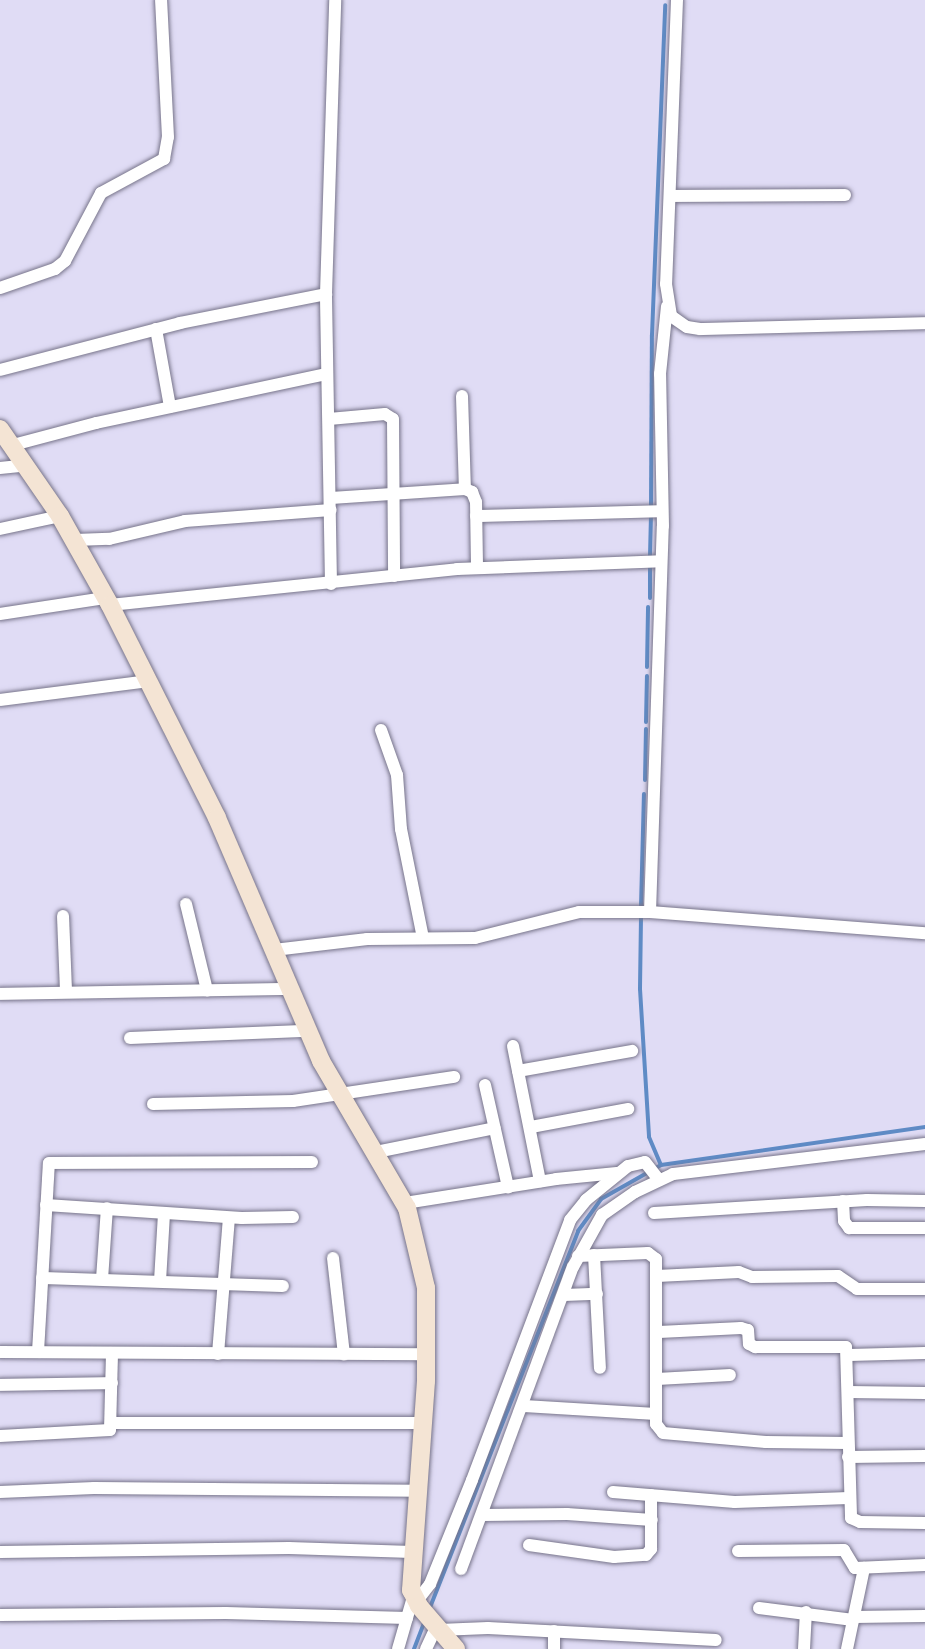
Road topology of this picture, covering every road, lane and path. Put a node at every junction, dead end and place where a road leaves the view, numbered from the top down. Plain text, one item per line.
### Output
1 (160, 0) edge
2 (335, 0) edge
3 (678, 0) edge
4 (845, 195) dead end
5 (670, 196) junction
6 (0, 288) edge
7 (326, 294) junction
8 (667, 306) junction
9 (925, 323) edge
10 (156, 329) junction
11 (0, 370) edge
12 (327, 374) junction
13 (462, 396) dead end
14 (170, 408) junction
15 (328, 419) junction
16 (0, 429) edge
17 (14, 445) junction
18 (27, 465) junction
19 (0, 468) edge
20 (465, 489) junction
21 (392, 494) junction
22 (331, 504) junction
23 (662, 511) junction
24 (60, 516) junction
25 (476, 516) junction
26 (0, 529) edge
27 (75, 540) junction
28 (662, 561) junction
29 (477, 568) junction
30 (394, 576) junction
31 (331, 584) junction
32 (107, 601) junction
33 (0, 614) edge
34 (148, 681) junction
35 (0, 700) edge
36 (381, 730) dead end
37 (186, 904) dead end
38 (650, 912) junction
39 (63, 916) dead end
40 (925, 933) edge
41 (423, 938) junction
42 (274, 950) junction
43 (290, 989) junction
44 (207, 990) junction
45 (66, 991) junction
46 (0, 994) edge
47 (308, 1031) junction
48 (130, 1038) dead end
49 (513, 1046) dead end
50 (632, 1051) dead end
51 (518, 1071) junction
52 (454, 1077) dead end
53 (484, 1086) dead end
54 (340, 1095) junction
55 (153, 1104) dead end
56 (628, 1109) dead end
57 (531, 1127) junction
58 (495, 1128) junction
59 (925, 1144) edge
60 (376, 1152) junction
61 (312, 1162) dead end
62 (617, 1173) junction
63 (657, 1178) junction
64 (540, 1181) junction
65 (508, 1187) junction
66 (843, 1201) junction
67 (925, 1201) edge
68 (405, 1203) junction
69 (46, 1205) junction
70 (107, 1208) junction
71 (164, 1213) junction
72 (654, 1213) dead end
73 (292, 1217) dead end
74 (229, 1218) junction
75 (925, 1228) edge
76 (594, 1255) junction
77 (578, 1256) junction
78 (333, 1258) dead end
79 (657, 1276) junction
80 (42, 1278) junction
81 (102, 1280) junction
82 (160, 1281) junction
83 (224, 1284) junction
84 (283, 1286) dead end
85 (925, 1289) edge
86 (597, 1294) junction
87 (564, 1295) junction
88 (659, 1332) junction
89 (0, 1352) edge
90 (38, 1352) junction
91 (112, 1353) junction
92 (925, 1353) edge
93 (218, 1354) junction
94 (344, 1354) junction
95 (426, 1354) junction
96 (849, 1355) junction
97 (600, 1368) dead end
98 (730, 1375) dead end
99 (657, 1379) junction
100 (112, 1383) junction
101 (0, 1385) edge
102 (848, 1392) junction
103 (925, 1393) edge
104 (524, 1406) junction
105 (656, 1414) junction
106 (111, 1423) junction
107 (422, 1423) junction
108 (0, 1436) edge
109 (848, 1443) junction
110 (925, 1456) edge
111 (848, 1457) junction
112 (417, 1491) junction
113 (0, 1492) edge
114 (613, 1492) dead end
115 (651, 1495) junction
116 (849, 1498) junction
117 (482, 1515) junction
118 (652, 1520) junction
119 (925, 1523) edge
120 (529, 1545) dead end
121 (738, 1551) dead end
122 (0, 1552) edge
123 (412, 1552) junction
124 (925, 1566) edge
125 (864, 1568) junction
126 (461, 1569) dead end
127 (414, 1606) junction
128 (759, 1608) dead end
129 (806, 1612) junction
130 (0, 1615) edge
131 (925, 1616) edge
132 (854, 1619) junction
133 (436, 1628) junction
134 (555, 1631) junction
135 (716, 1640) dead end
136 (398, 1649) edge
137 (426, 1649) edge
138 (456, 1649) edge
139 (554, 1649) edge
140 (804, 1649) edge
141 (847, 1649) edge

1 - 6 street
2 - 7 street
3 - 5 street
4 - 5 street
5 - 8 street
7 - 10 street
7 - 12 street
8 - 9 street
8 - 23 street
10 - 11 street
10 - 14 street
12 - 14 street
12 - 15 street
13 - 20 street
14 - 17 street
15 - 21 street
15 - 22 street
16 - 17 street
17 - 18 street
18 - 19 street
18 - 24 street
20 - 21 street
20 - 25 street
21 - 22 street
21 - 30 street
22 - 27 street
22 - 31 street
23 - 25 street
23 - 28 street
24 - 26 street
24 - 27 street
25 - 29 street
27 - 32 street
28 - 29 street
28 - 38 street
29 - 30 street
30 - 31 street
31 - 32 street
32 - 33 street
32 - 34 street
34 - 35 street
34 - 42 street
36 - 41 street
37 - 44 street
38 - 40 street
38 - 41 street
39 - 45 street
41 - 42 street
42 - 43 street
43 - 44 street
43 - 47 street
44 - 45 street
45 - 46 street
47 - 48 street
47 - 54 street
49 - 51 street
50 - 51 street
51 - 57 street
52 - 54 street
53 - 58 street
54 - 55 street
54 - 60 street
56 - 57 street
57 - 64 street
58 - 60 street
58 - 65 street
59 - 63 street
60 - 68 street
61 - 69 street
62 - 63 street
62 - 64 street
62 - 127 street
63 - 77 street
64 - 65 street
65 - 68 street
66 - 67 street
66 - 72 street
66 - 75 street
68 - 95 street
69 - 70 street
69 - 80 street
70 - 71 street
70 - 81 street
71 - 74 street
71 - 82 street
73 - 74 street
74 - 83 street
76 - 77 street
76 - 79 street
76 - 86 street
77 - 87 street
78 - 94 street
79 - 85 street
79 - 88 street
80 - 81 street
80 - 90 street
81 - 82 street
82 - 83 street
83 - 84 street
83 - 93 street
86 - 87 street
86 - 97 street
87 - 104 street
88 - 96 street
88 - 99 street
89 - 90 street
90 - 91 street
91 - 93 street
91 - 100 street
92 - 96 street
93 - 94 street
94 - 95 street
95 - 107 street
96 - 102 street
98 - 99 street
99 - 105 street
100 - 101 street
100 - 106 street
102 - 103 street
102 - 109 street
104 - 105 street
104 - 117 street
105 - 109 street
106 - 107 street
106 - 108 street
107 - 112 street
109 - 111 street
110 - 111 street
111 - 116 street
112 - 113 street
112 - 123 street
114 - 115 street
115 - 116 street
115 - 118 street
116 - 119 street
117 - 118 street
117 - 126 street
118 - 120 street
121 - 125 street
122 - 123 street
123 - 127 street
124 - 125 street
125 - 132 street
127 - 130 street
127 - 133 street
127 - 136 street
128 - 129 street
129 - 132 street
129 - 140 street
131 - 132 street
132 - 141 street
133 - 134 street
133 - 137 street
133 - 138 street
134 - 135 street
134 - 139 street

